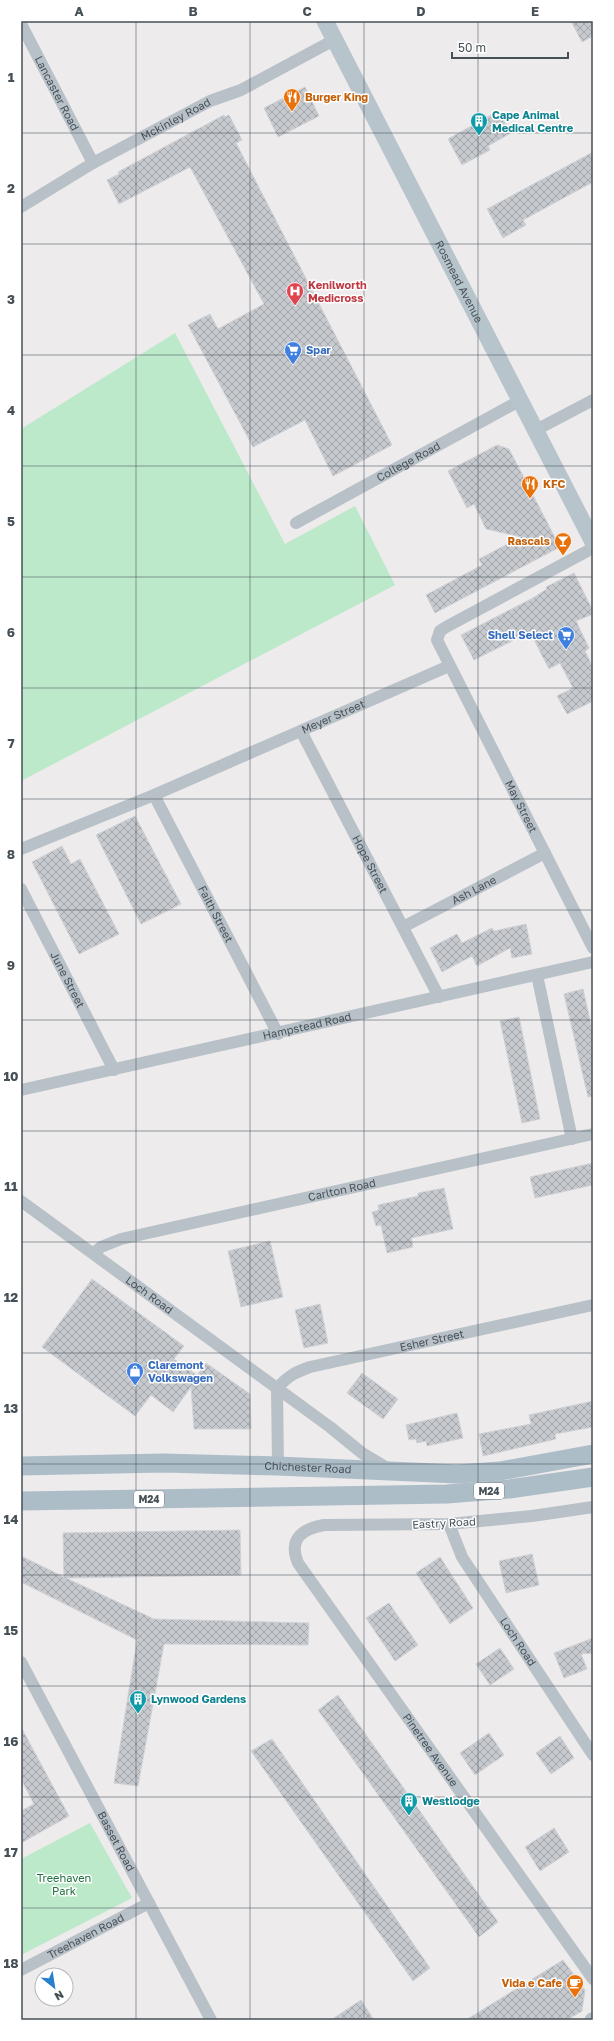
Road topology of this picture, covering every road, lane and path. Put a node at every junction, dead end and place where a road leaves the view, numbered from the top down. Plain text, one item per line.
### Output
1 (325, 21) edge
2 (21, 24) edge
3 (334, 40) junction
4 (93, 163) junction
5 (21, 207) edge
6 (521, 400) junction
7 (593, 400) edge
8 (536, 430) junction
9 (296, 523) dead end
10 (593, 542) edge
11 (593, 548) edge
12 (449, 666) junction
13 (301, 731) junction
14 (154, 794) junction
15 (21, 849) edge
16 (545, 853) junction
17 (21, 889) edge
18 (403, 927) junction
19 (593, 948) edge
20 (593, 962) edge
21 (537, 975) junction
22 (439, 997) junction
23 (278, 1034) junction
24 (114, 1070) junction
25 (21, 1090) edge
26 (593, 1134) edge
27 (572, 1139) junction
28 (21, 1201) edge
29 (94, 1253) junction
30 (593, 1305) edge
31 (278, 1389) junction
32 (593, 1454) edge
33 (21, 1466) edge
34 (278, 1466) junction
35 (394, 1471) junction
36 (593, 1477) edge
37 (21, 1501) edge
38 (593, 1507) edge
39 (449, 1524) junction
40 (298, 1537) joint
41 (21, 1662) edge
42 (593, 1755) edge
43 (149, 1903) junction
44 (21, 1970) edge
45 (593, 1979) edge
46 (211, 2020) edge

1 - 3 main road, Rosmead Avenue
2 - 4 street, Lancaster Road
3 - 4 street, Mckinley Road
3 - 6 main road, Rosmead Avenue
4 - 5 street, Mckinley Road
6 - 8 main road, Rosmead Avenue
6 - 9 street, College Road
7 - 8 street
8 - 10 main road, Rosmead Avenue
11 - 12 street
12 - 13 street, Meyer Street
12 - 16 street, May Street
13 - 14 street, Meyer Street
13 - 18 street, Hope Street
14 - 15 street, Meyer Street
14 - 23 street, Faith Street
16 - 18 street, Ash Lane
16 - 19 street, May Street
17 - 24 street, June Street
18 - 22 street, Hope Street
20 - 21 street, Hampstead Road
21 - 22 street, Hampstead Road
21 - 27 street
22 - 23 street, Hampstead Road
23 - 24 street, Hampstead Road
24 - 25 street, Hampstead Road
26 - 27 street, Carlton Road
27 - 29 street, Carlton Road
28 - 29 street, Loch Road
29 - 31 street, Loch Road
30 - 31 street, Esher Street
31 - 34 street
31 - 35 street, Loch Road
32 - 35 main road, Chichester Road / M24
33 - 34 main road, Chichester Road / M24
34 - 35 main road, Chichester Road / M24
36 - 37 main road, M24
38 - 39 street, Eastry Road
39 - 40 street, Eastry Road
39 - 42 street, Loch Road
40 - 45 street, Pinetree Avenue
41 - 43 street, Basset Road
43 - 44 street, Treehaven Road
43 - 46 street, Basset Road

